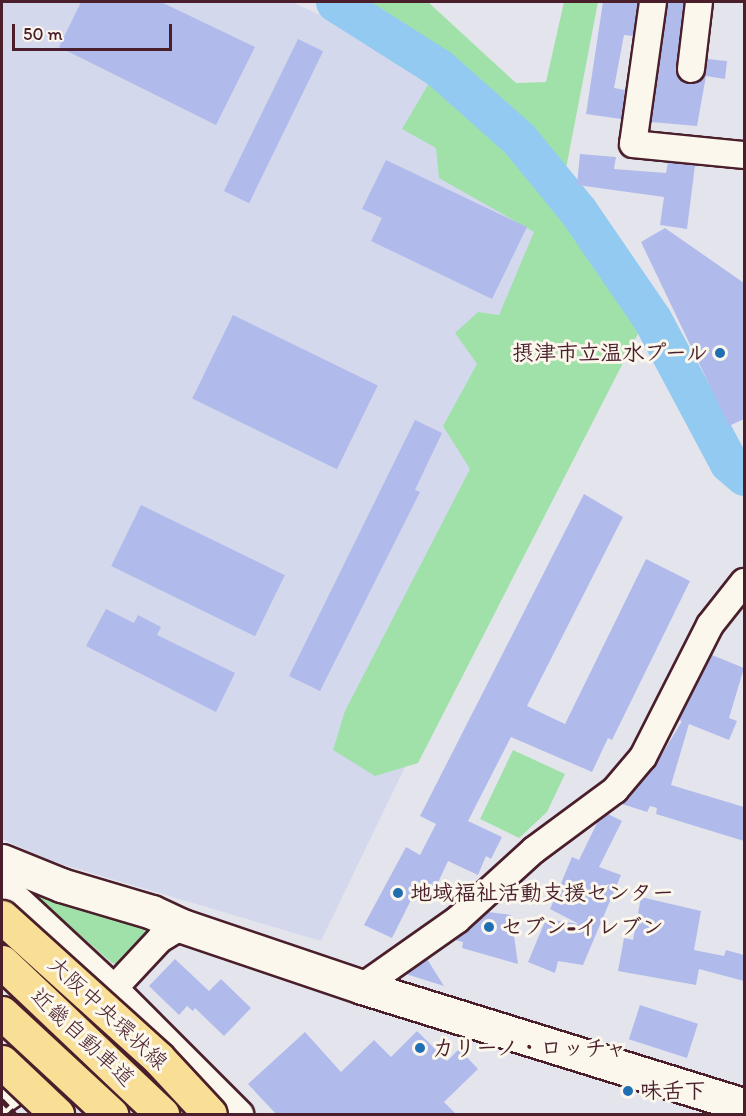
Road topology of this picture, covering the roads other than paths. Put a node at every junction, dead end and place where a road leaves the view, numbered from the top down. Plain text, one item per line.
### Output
1 (653, 2) edge
2 (699, 2) edge
3 (692, 69) dead end
4 (744, 156) edge
5 (744, 582) edge
6 (2, 861) edge
7 (2, 884) edge
8 (2, 917) edge
9 (182, 926) junction
10 (2, 962) edge
11 (113, 987) junction
12 (362, 987) junction
13 (2, 1012) edge
14 (2, 1062) edge
15 (2, 1101) edge
16 (744, 1105) edge
17 (57, 1114) edge
18 (111, 1114) edge
19 (162, 1114) edge
20 (210, 1114) edge
21 (240, 1114) edge

1 - 4 street
2 - 3 street
5 - 12 street
6 - 9 street
7 - 11 street
8 - 20 main road, 大阪中央環状線, bridge
9 - 11 street
9 - 12 street
10 - 19 main road, 近畿自動車道, bridge
11 - 15 street
11 - 21 street
12 - 16 street
13 - 18 main road, 近畿自動車道, bridge
14 - 17 main road, bridge

